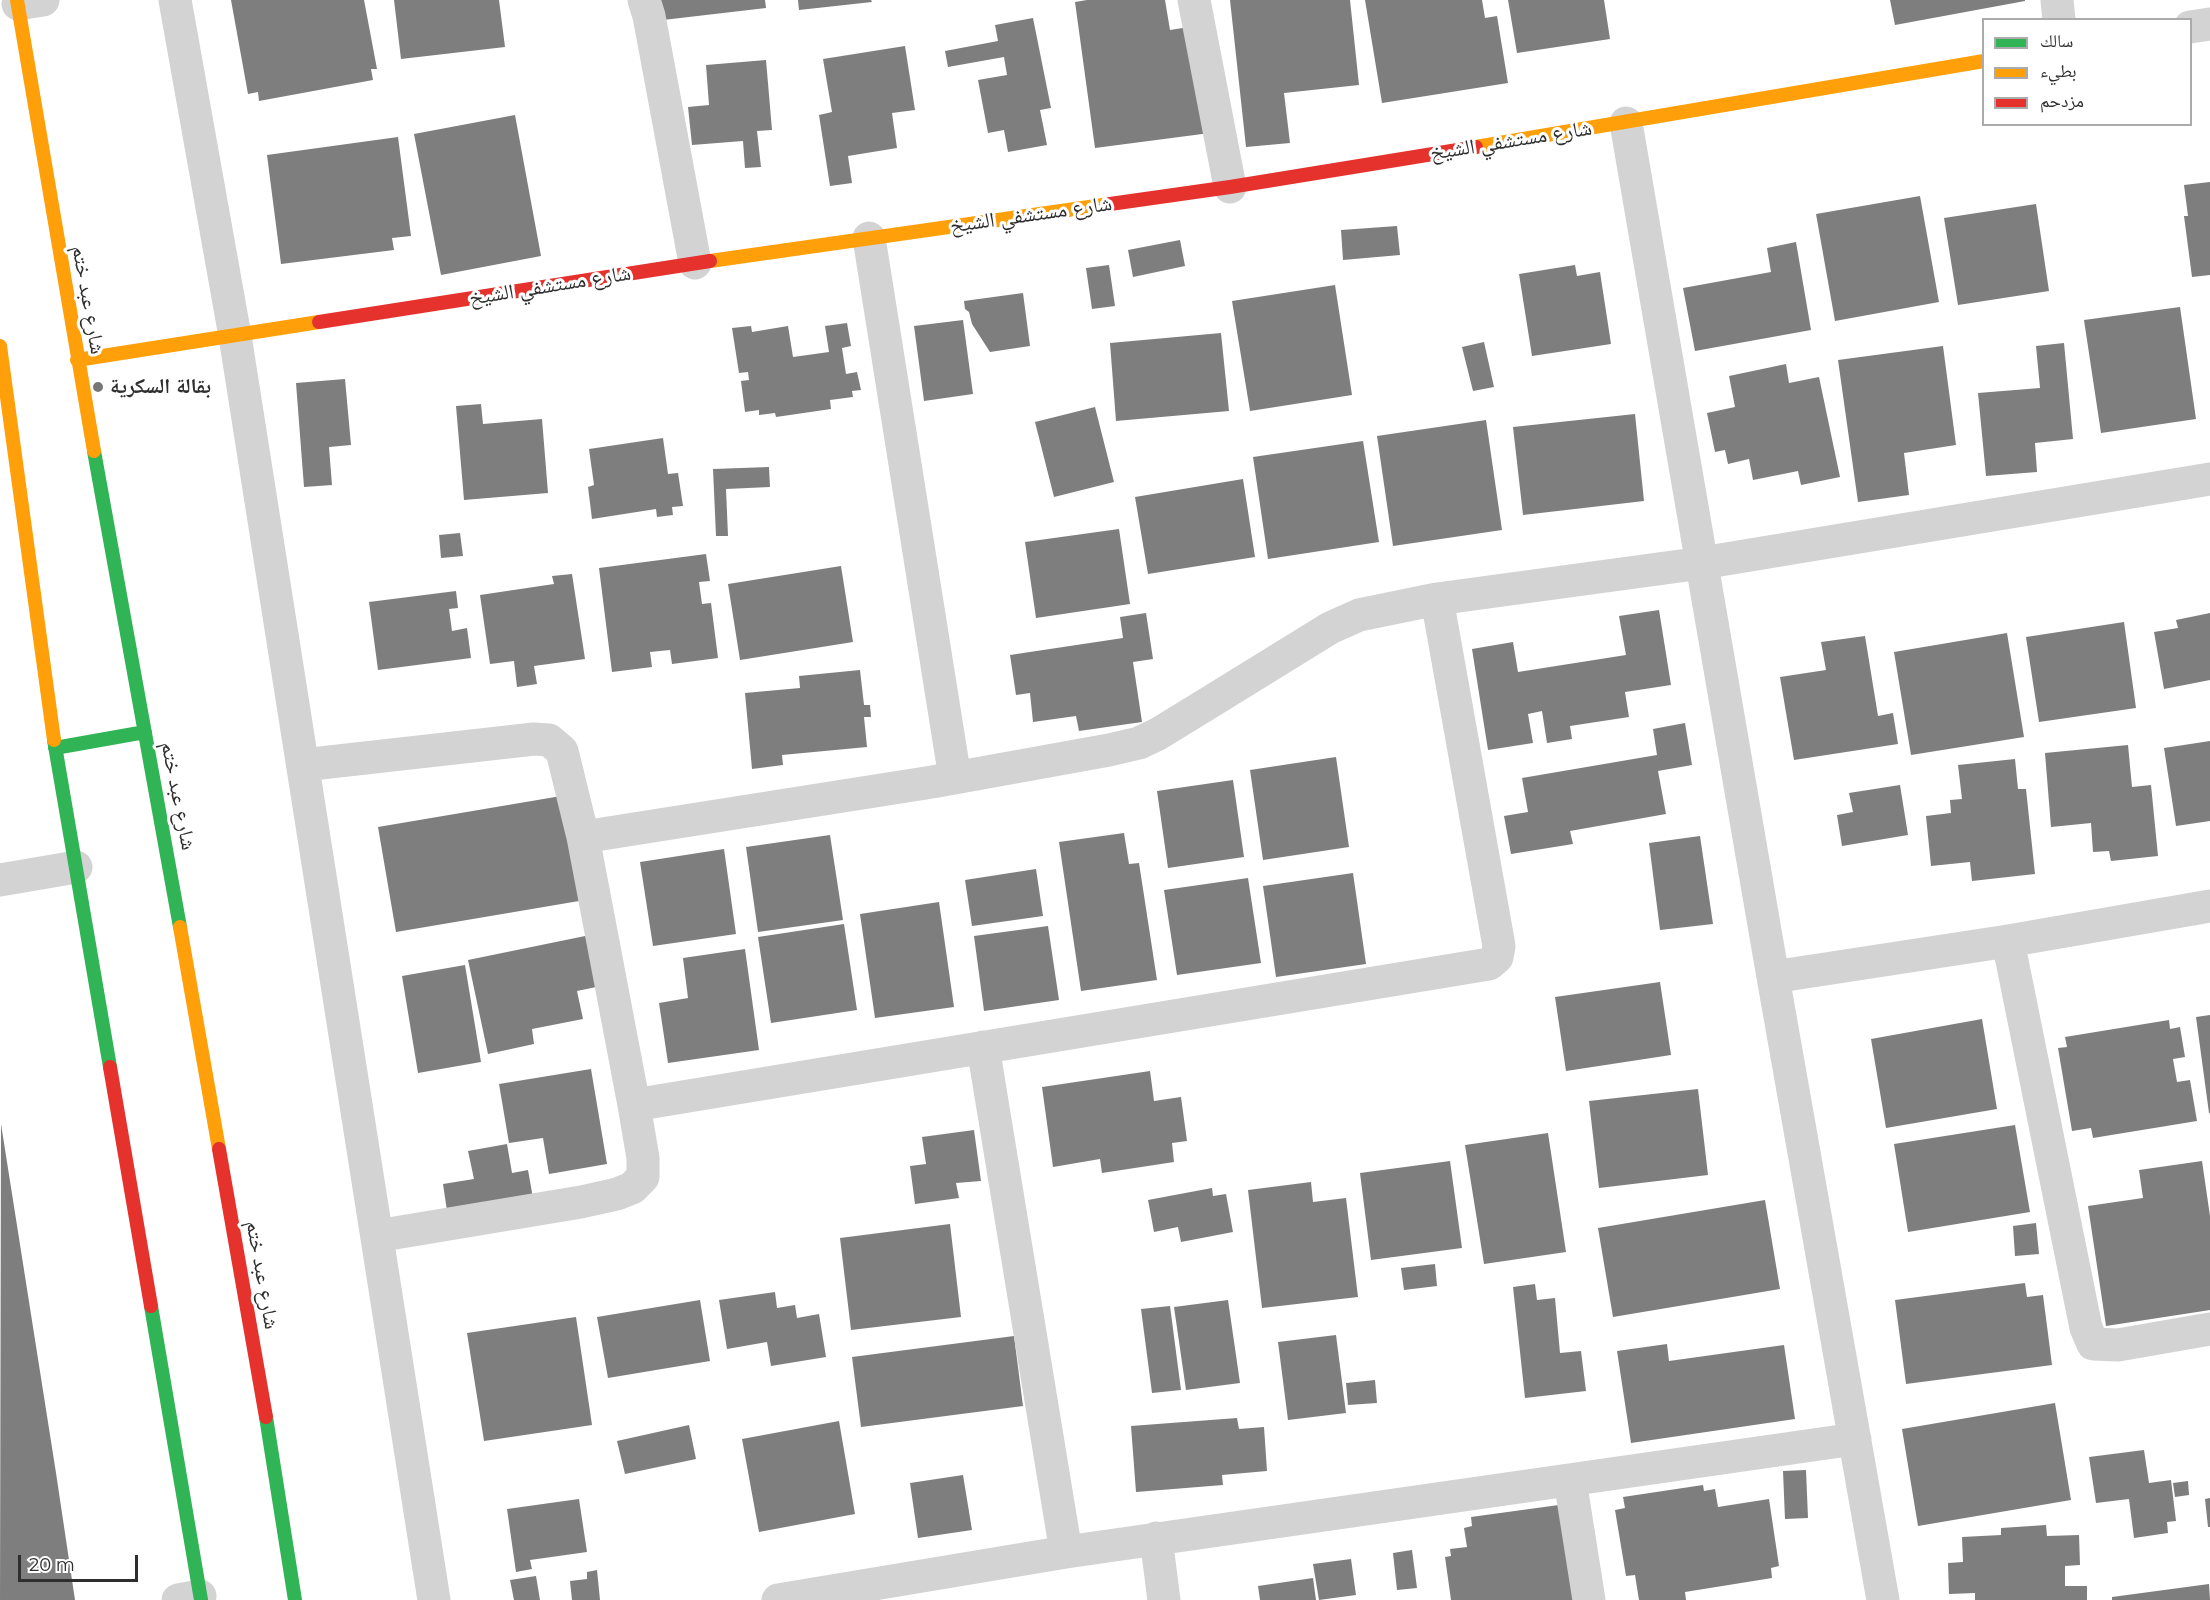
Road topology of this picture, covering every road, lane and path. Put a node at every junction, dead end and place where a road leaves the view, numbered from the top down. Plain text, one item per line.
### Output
1 (175, 0) edge
2 (644, 0) edge
3 (1194, 0) edge
4 (2057, 0) edge
5 (26, 1) edge
6 (2059, 18) edge
7 (2210, 24) edge
8 (2192, 27) edge
9 (1982, 61) edge
10 (1626, 123) junction
11 (1230, 187) junction
12 (869, 238) junction
13 (695, 263) junction
14 (235, 336) junction
15 (0, 346) edge
16 (77, 360) junction
17 (2210, 479) edge
18 (1702, 563) junction
19 (1437, 599) junction
20 (145, 732) junction
21 (55, 748) junction
22 (303, 765) junction
23 (956, 778) junction
24 (583, 837) junction
25 (76, 867) junction
26 (0, 880) edge
27 (2210, 906) edge
28 (2008, 941) junction
29 (1773, 977) junction
30 (983, 1047) junction
31 (634, 1105) junction
32 (377, 1236) junction
33 (2210, 1329) edge
34 (1855, 1439) junction
35 (1570, 1480) junction
36 (1156, 1538) junction
37 (1066, 1552) junction
38 (896, 1590) edge
39 (193, 1599) edge
40 (295, 1600) edge
41 (434, 1600) edge
42 (778, 1600) edge
43 (1164, 1600) edge
44 (1589, 1600) edge
45 (1883, 1600) edge

1 - 14 street
2 - 13 street
3 - 11 street
4 - 6 street
5 - 16 main road, شارع عبد ختم
7 - 8 street
9 - 10 main road, شارع مستشفي الشيخ
10 - 11 main road, شارع مستشفي الشيخ
10 - 18 street
11 - 12 main road, شارع مستشفي الشيخ
12 - 13 main road, شارع مستشفي الشيخ
12 - 23 street
13 - 14 main road, شارع مستشفي الشيخ
14 - 16 main road, شارع مستشفي الشيخ
14 - 22 street
15 - 21 main road
16 - 20 main road, شارع عبد ختم
17 - 18 street
18 - 19 street
18 - 29 street
19 - 23 street
19 - 30 street
20 - 21 main road
20 - 40 main road, شارع عبد ختم
21 - 25 main road
22 - 24 street
22 - 32 street
23 - 24 street
24 - 31 street
25 - 26 street
25 - 39 main road
27 - 28 street
28 - 29 street
28 - 33 street
29 - 34 street
30 - 31 street
30 - 37 street
31 - 32 street
32 - 41 street
34 - 35 street
34 - 45 street
35 - 36 street
35 - 44 street
36 - 37 street
36 - 43 street
37 - 38 street
38 - 42 street

